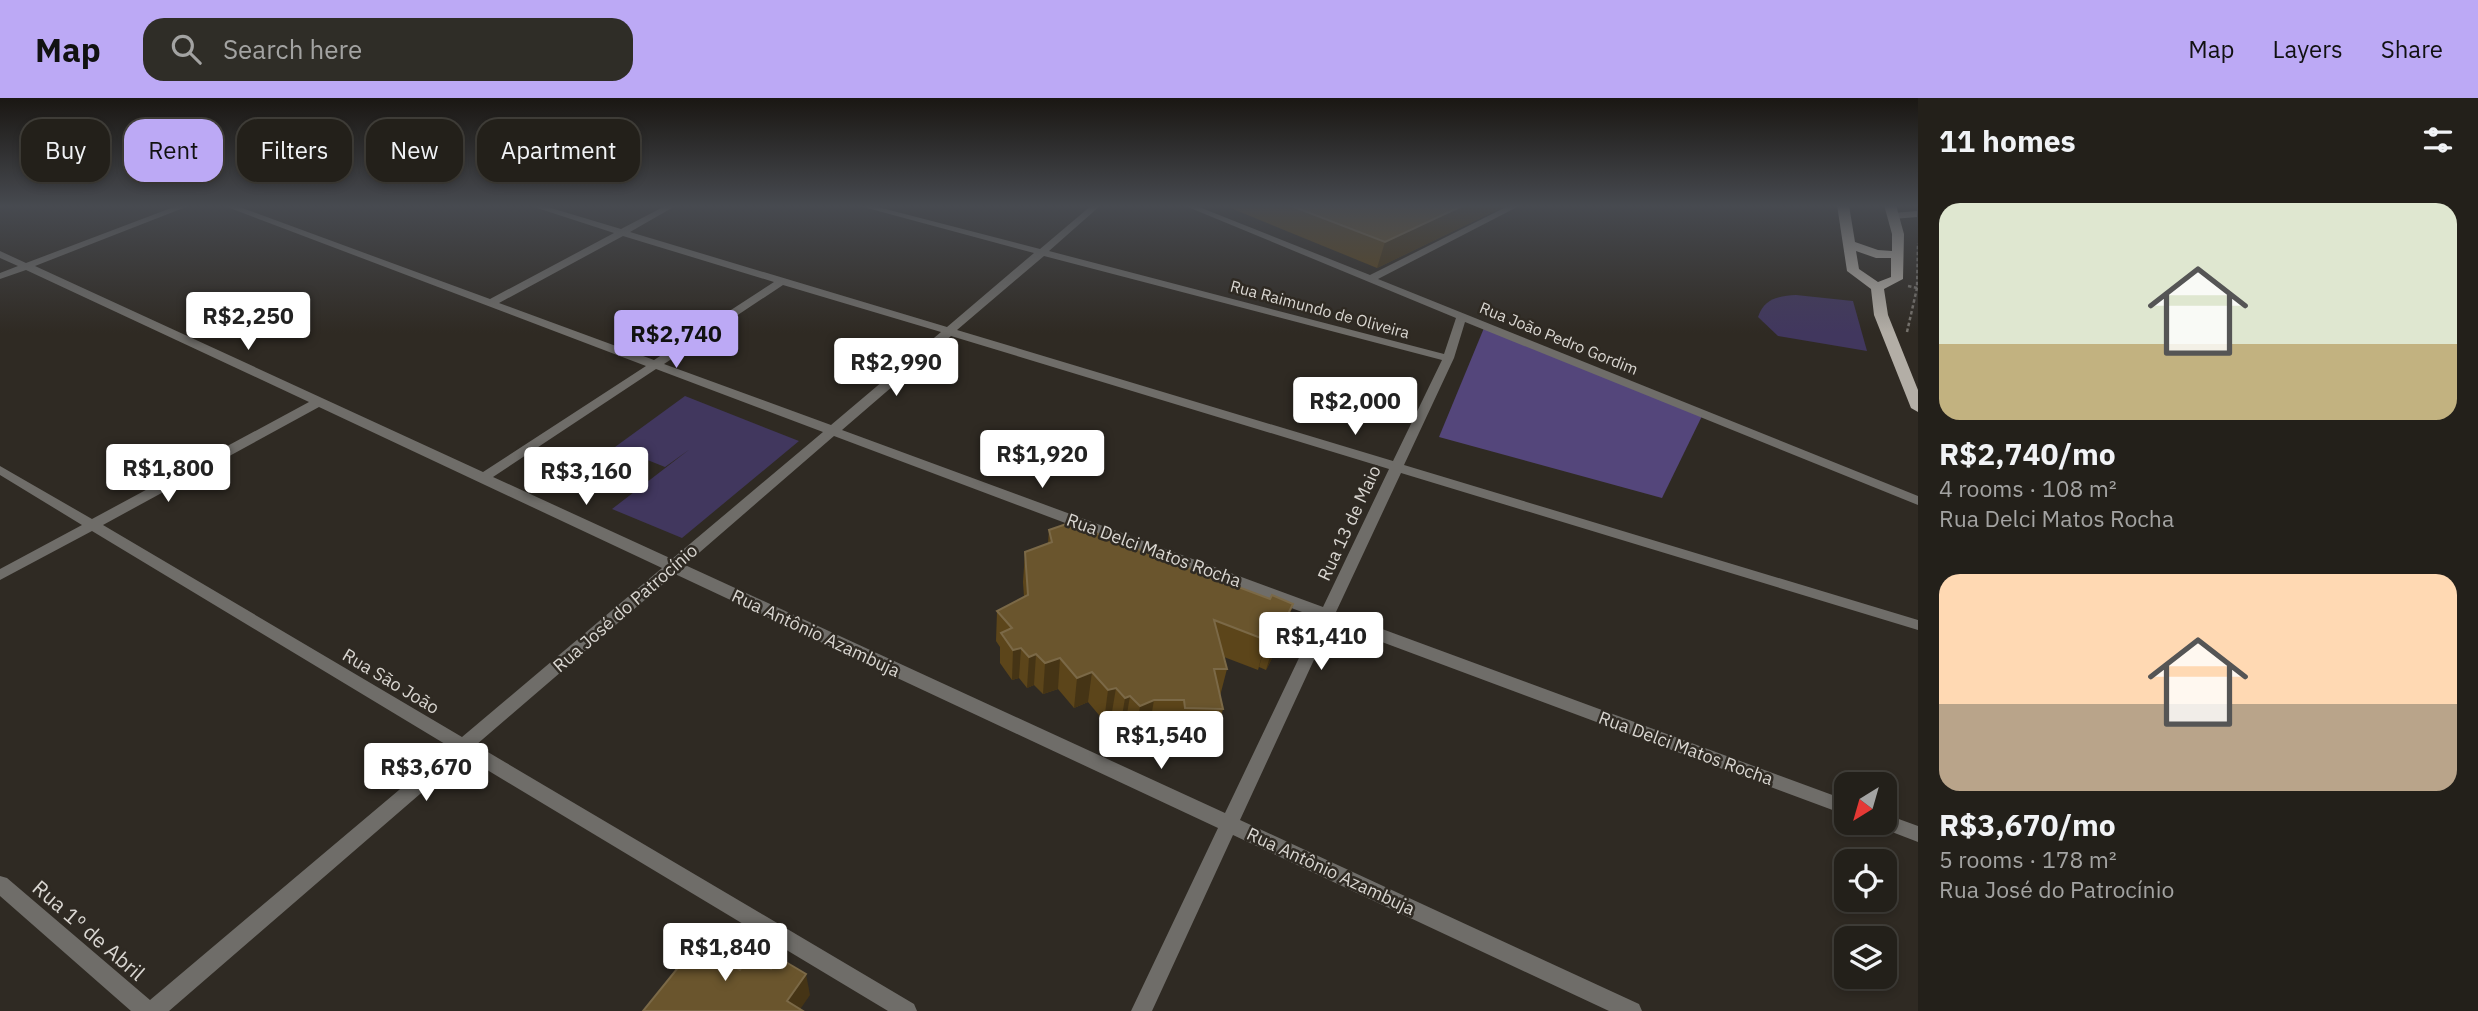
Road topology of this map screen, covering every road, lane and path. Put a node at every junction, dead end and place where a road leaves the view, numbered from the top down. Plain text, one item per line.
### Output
1 (75, 248) edge
2 (341, 248) edge
3 (593, 248) edge
4 (673, 248) edge
5 (1025, 248) edge
6 (1047, 248) edge
7 (1292, 248) edge
8 (1432, 248) edge
9 (1850, 248) edge
10 (1859, 248) edge
11 (1898, 248) edge
12 (1042, 252) junction
13 (0, 254) edge
14 (1898, 255) junction
15 (26, 266) junction
16 (0, 276) edge
17 (1370, 279) junction
18 (782, 281) junction
19 (1877, 287) junction
20 (1917, 288) edge
21 (491, 303) junction
22 (1462, 316) junction
23 (949, 331) junction
24 (1907, 332) dead end
25 (1448, 358) junction
26 (655, 365) junction
27 (319, 402) junction
28 (1918, 408) edge
29 (833, 430) junction
30 (1397, 467) junction
31 (0, 470) edge
32 (483, 478) junction
33 (1918, 501) edge
34 (92, 525) junction
35 (674, 567) junction
36 (0, 575) edge
37 (1327, 615) junction
38 (1918, 625) edge
39 (463, 746) junction
40 (1834, 804) edge
41 (1229, 824) junction
42 (1897, 826) edge
43 (1918, 834) edge
44 (0, 884) edge
45 (147, 1011) edge
46 (153, 1011) edge
47 (907, 1011) edge
48 (1142, 1011) edge
49 (1632, 1011) edge

1 - 15 street
2 - 21 street, Rua Delci Matos Rocha
3 - 21 street
4 - 18 street
5 - 12 street, Rua Raimundo de Oliveira
6 - 12 street, Rua José do Patrocínio
7 - 17 street, Rua João Pedro Gordim
8 - 17 street
9 - 19 main road
10 - 14 main road
11 - 14 main road
12 - 23 street, Rua José do Patrocínio
12 - 25 street, Rua Raimundo de Oliveira
13 - 15 street, Rua Antônio Azambuja
14 - 19 main road
15 - 16 street
15 - 27 street, Rua Antônio Azambuja
17 - 22 street, Rua João Pedro Gordim
18 - 23 street
18 - 26 street
19 - 28 main road
20 - 24 path
21 - 26 street, Rua Delci Matos Rocha
22 - 25 street, Rua 13 de Maio
22 - 33 street, Rua João Pedro Gordim
23 - 29 street, Rua José do Patrocínio
23 - 30 street
25 - 30 street, Rua 13 de Maio
26 - 29 street, Rua Delci Matos Rocha
26 - 32 street
27 - 32 street, Rua Antônio Azambuja
27 - 34 street
29 - 35 street, Rua José do Patrocínio
29 - 37 street, Rua Delci Matos Rocha
30 - 37 street, Rua 13 de Maio
30 - 38 street
31 - 34 street, Rua São João
32 - 35 street, Rua Antônio Azambuja
34 - 36 street
34 - 39 street, Rua São João
35 - 39 street, Rua José do Patrocínio
35 - 41 street, Rua Antônio Azambuja
37 - 40 street, Rua Delci Matos Rocha
37 - 41 street, Rua 13 de Maio
39 - 46 street, Rua José do Patrocínio
39 - 47 street, Rua São João
41 - 48 street, Rua 13 de Maio
41 - 49 street, Rua Antônio Azambuja
42 - 43 street
44 - 45 street, Rua 1º de Abril

